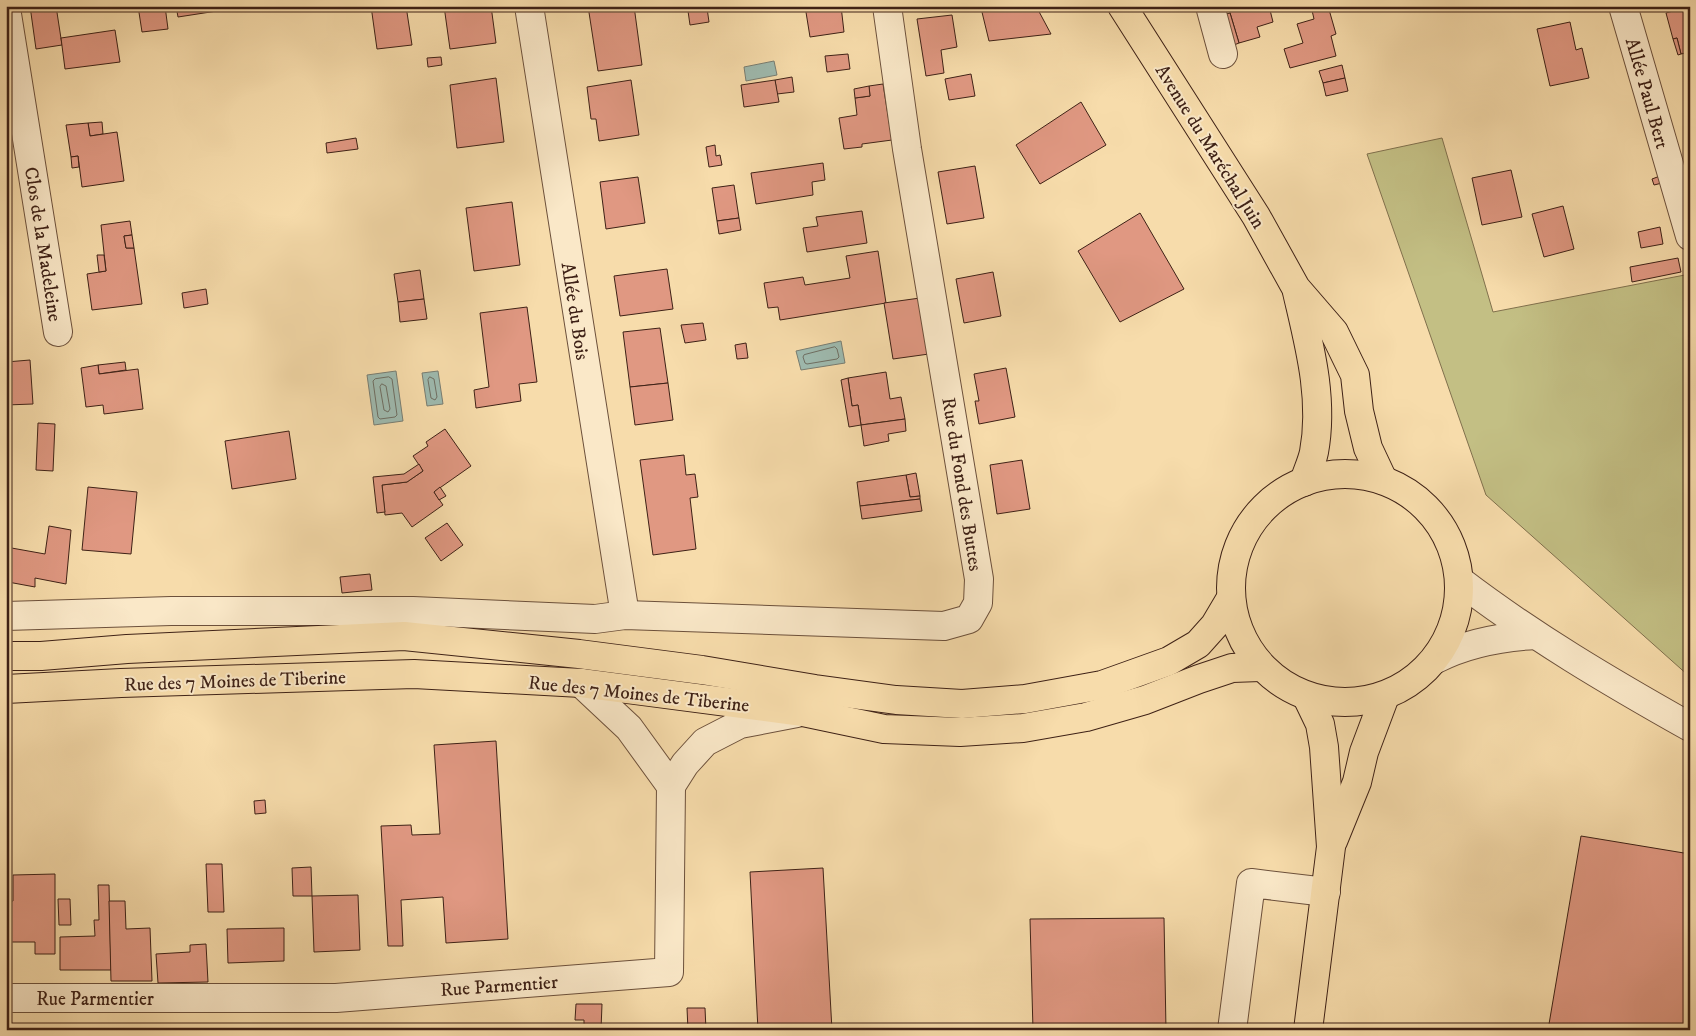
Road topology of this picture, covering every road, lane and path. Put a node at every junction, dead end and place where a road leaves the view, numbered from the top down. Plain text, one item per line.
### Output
1 (529, 6) edge
2 (887, 6) edge
3 (1122, 6) edge
4 (1210, 6) edge
5 (1623, 6) edge
6 (6, 8) edge
7 (1223, 54) dead end
8 (1690, 236) edge
9 (1296, 288) junction
10 (58, 332) dead end
11 (1383, 480) junction
12 (1304, 482) junction
13 (1460, 580) junction
14 (1231, 598) junction
15 (625, 615) junction
16 (6, 616) edge
17 (1534, 635) junction
18 (6, 656) edge
19 (1436, 659) junction
20 (1260, 667) junction
21 (581, 683) junction
22 (6, 689) edge
23 (1385, 696) junction
24 (1307, 697) junction
25 (803, 712) junction
26 (1690, 727) edge
27 (671, 786) junction
28 (1331, 847) junction
29 (1326, 892) junction
30 (6, 998) edge
31 (1232, 1030) edge
32 (1308, 1030) edge

1 - 15 street, Allée du Bois
2 - 15 street, Rue du Fond des Buttes
3 - 9 main road, Avenue du Maréchal Juin
4 - 7 street
5 - 8 street, Allée Paul Bert
6 - 10 street, Clos de la Madeleine
9 - 11 main road, Avenue du Maréchal Juin
9 - 12 main road, Avenue du Maréchal Juin
11 - 12 main road
11 - 13 main road
12 - 14 main road
13 - 17 street
13 - 19 main road
14 - 18 main road, Rue des 7 Moines de Tiberine
14 - 20 main road
15 - 16 street, Rue du Fond des Buttes
17 - 19 street
17 - 26 street
19 - 23 main road
20 - 24 main road
20 - 25 main road, Rue des 7 Moines de Tiberine
21 - 22 main road, Rue des 7 Moines de Tiberine
21 - 25 main road, Rue des 7 Moines de Tiberine
21 - 27 street
23 - 24 main road
23 - 28 main road
24 - 28 main road
25 - 27 street
27 - 30 street, Rue Parmentier
28 - 29 main road
29 - 31 street
29 - 32 main road

